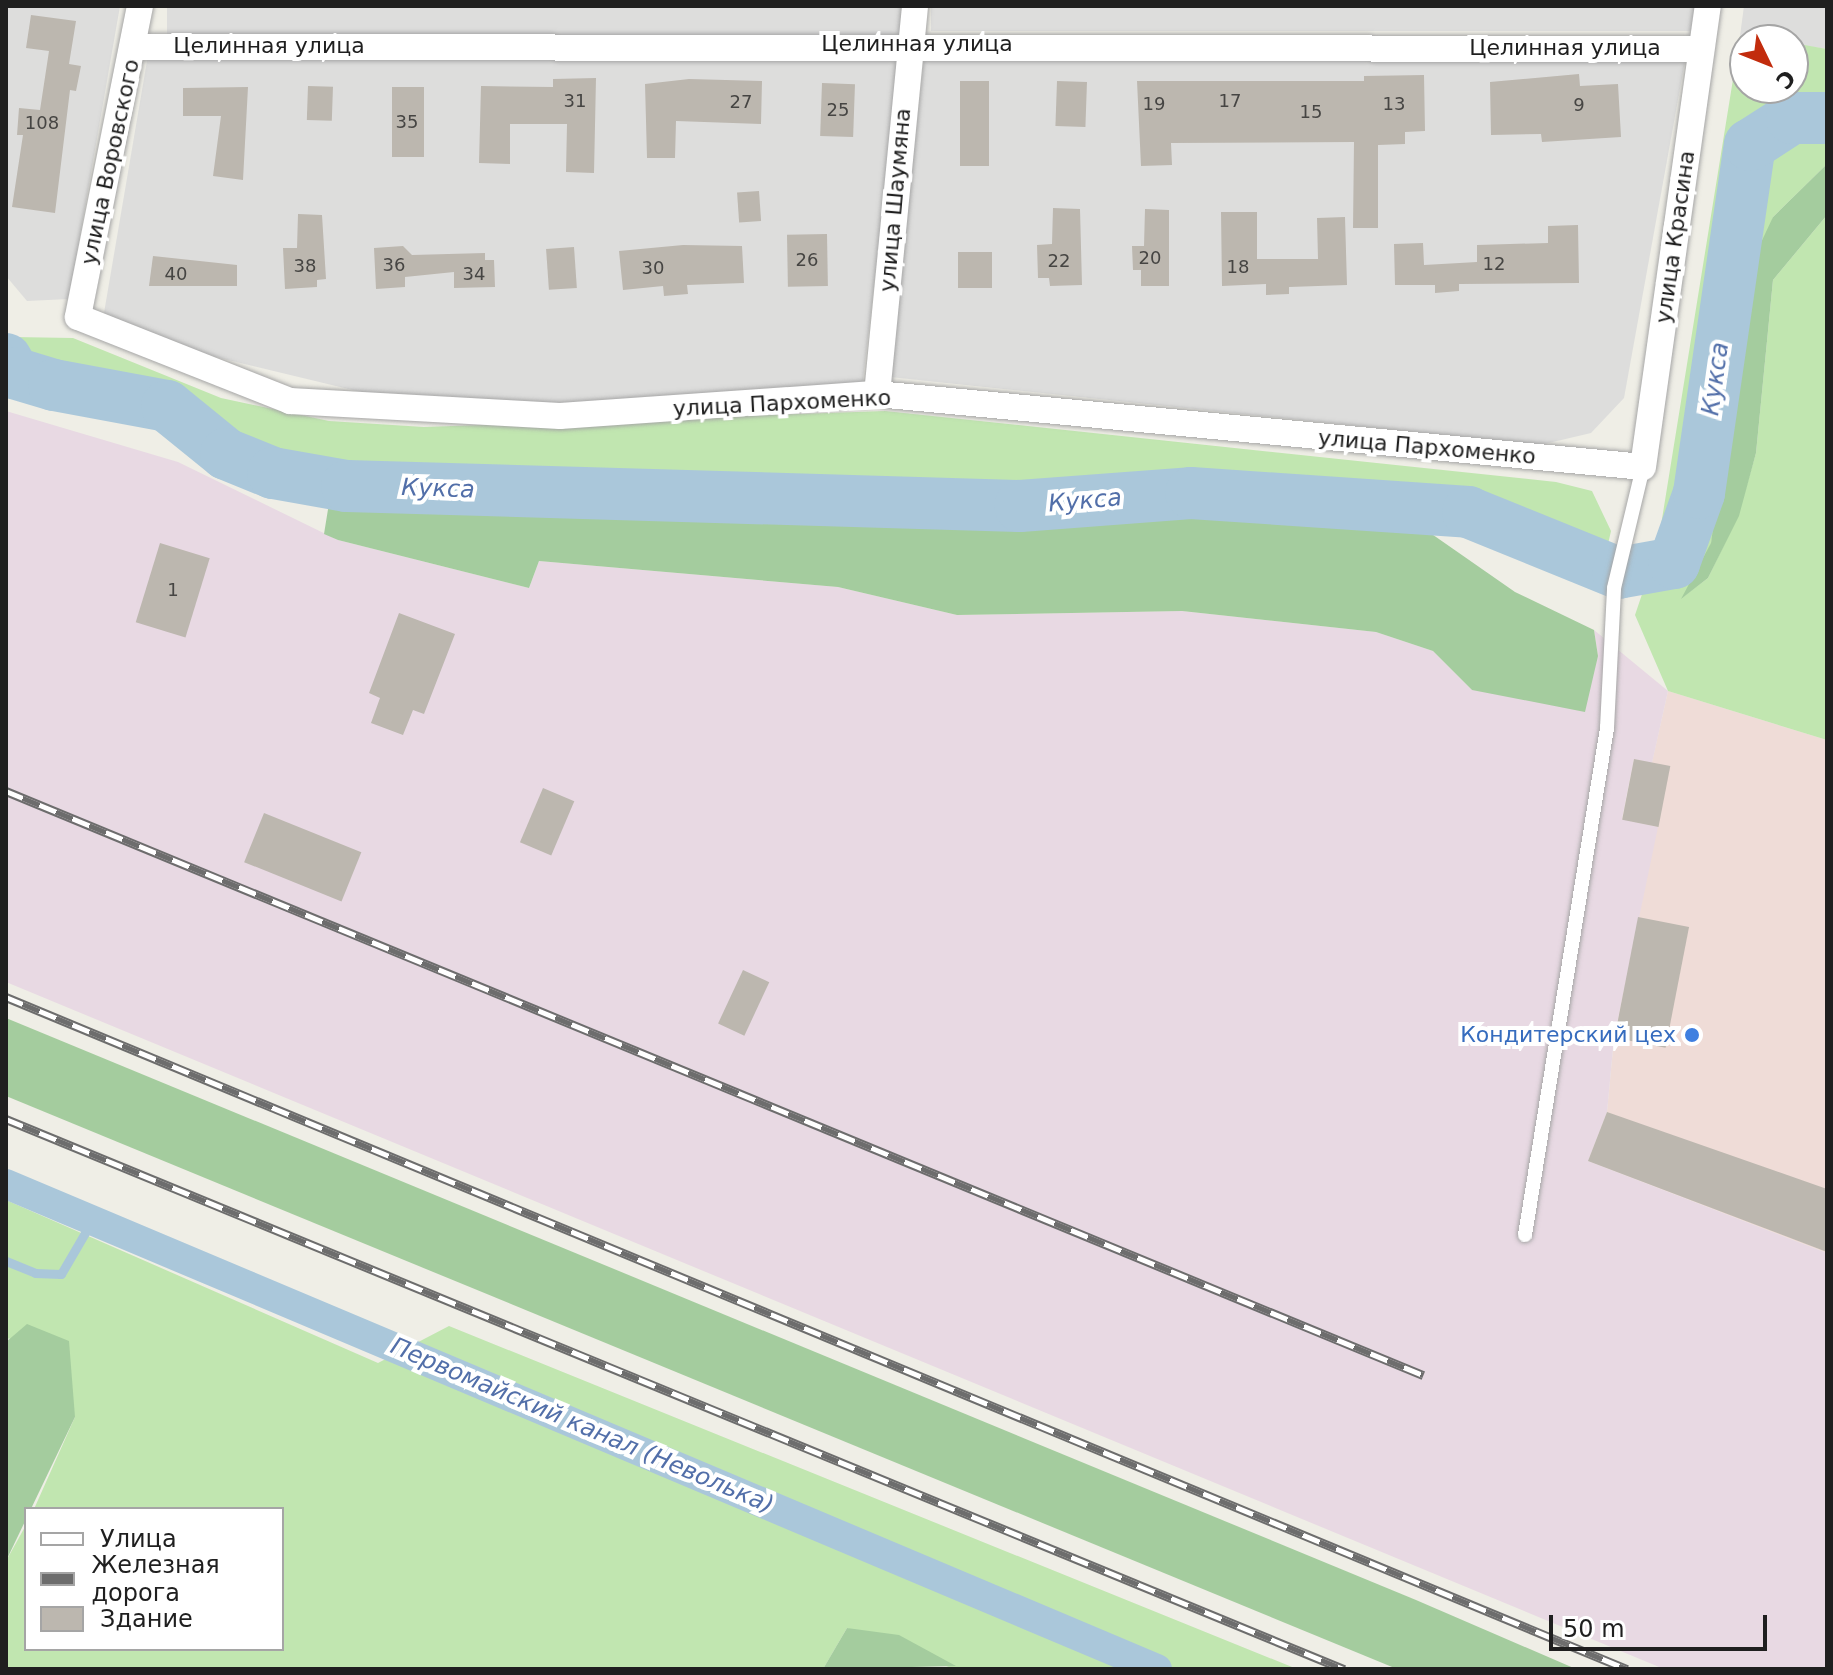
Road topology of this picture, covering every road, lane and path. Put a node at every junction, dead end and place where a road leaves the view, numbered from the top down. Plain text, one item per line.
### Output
1 (140, 6) edge
2 (915, 6) edge
3 (1708, 6) edge
4 (909, 44) junction
5 (134, 47) junction
6 (1700, 49) junction
7 (78, 317) joint
8 (877, 394) junction
9 (1643, 467) junction
10 (1525, 1235) dead end

1 - 5 street, улица Воровского
2 - 4 street, улица Шаумяна
3 - 6 street, улица Красина
4 - 5 street, Целинная улица
4 - 6 street, Целинная улица
4 - 8 street, улица Шаумяна
5 - 7 street, улица Воровского
6 - 9 street, улица Красина
7 - 8 street, улица Пархоменко
8 - 9 street, улица Пархоменко
9 - 10 lane

